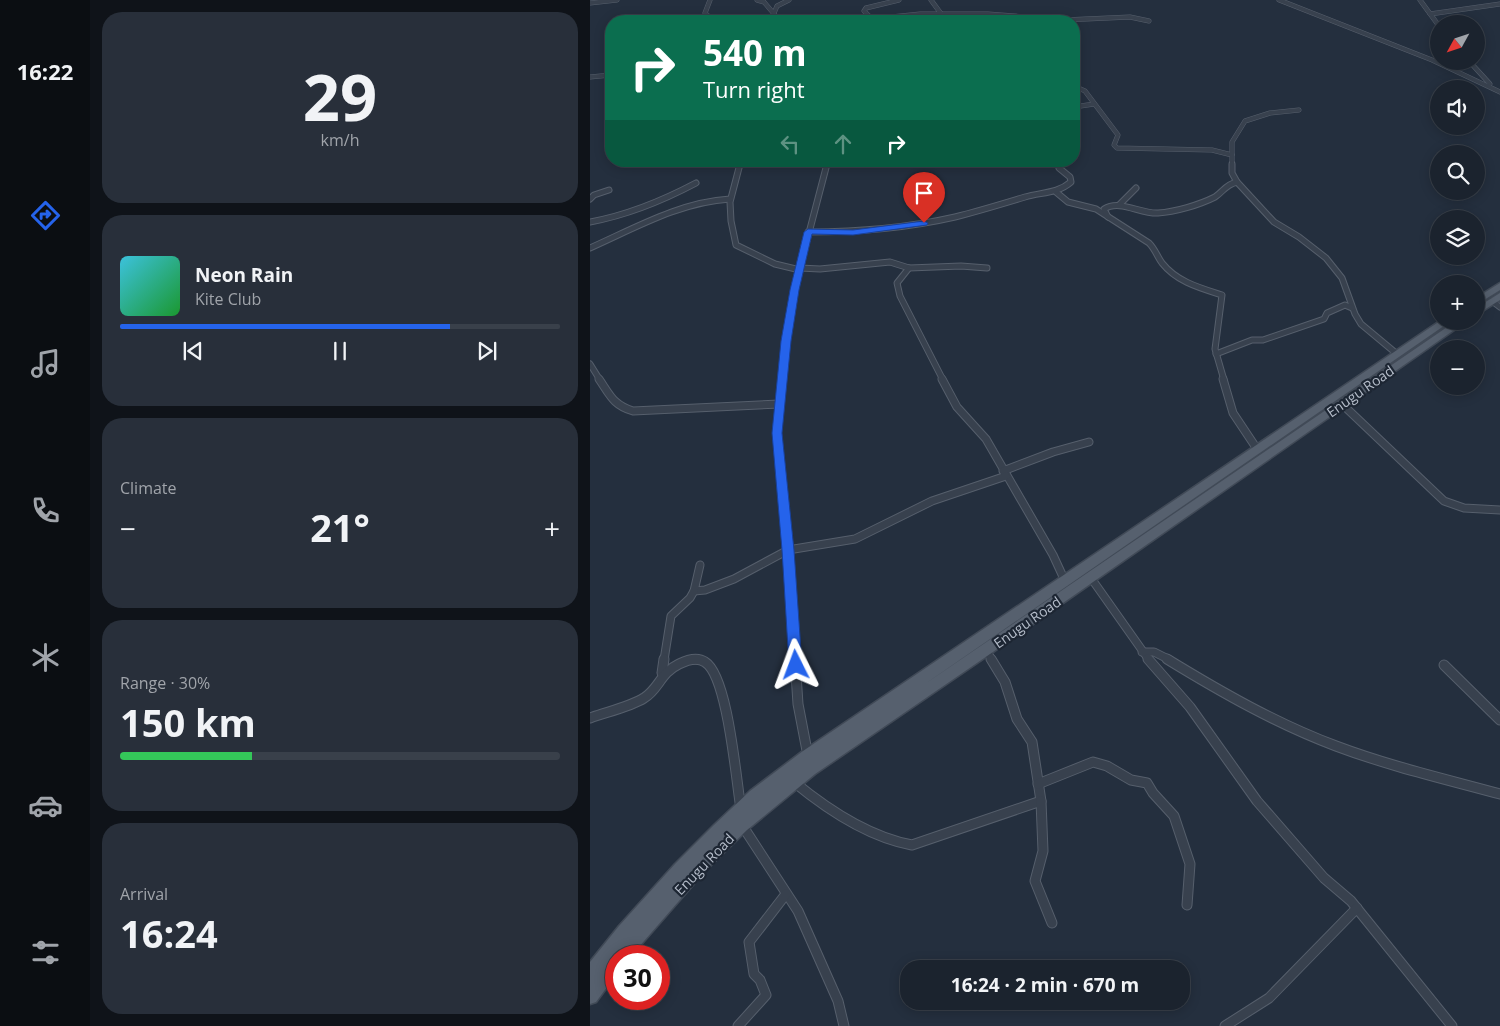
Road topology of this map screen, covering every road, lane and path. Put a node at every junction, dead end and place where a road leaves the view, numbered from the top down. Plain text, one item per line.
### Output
1 (617, 0) edge
2 (710, 0) edge
3 (758, 0) edge
4 (790, 0) edge
5 (899, 0) edge
6 (931, 0) edge
7 (1280, 0) edge
8 (1420, 0) edge
9 (764, 1) edge
10 (590, 3) edge
11 (1500, 4) edge
12 (774, 13) junction
13 (942, 14) junction
14 (1430, 14) joint
15 (709, 15) edge
16 (777, 15) edge
17 (868, 15) edge
18 (910, 15) edge
19 (961, 15) joint
20 (1001, 15) edge
21 (1080, 19) edge
22 (1149, 21) dead end
23 (1477, 70) edge
24 (605, 76) edge
25 (590, 77) edge
26 (1080, 88) edge
27 (1494, 88) junction
28 (1500, 92) edge
29 (1094, 104) junction
30 (1080, 106) edge
31 (1299, 110) dead end
32 (1232, 155) junction
33 (740, 167) edge
34 (826, 167) edge
35 (1060, 167) edge
36 (1237, 182) junction
37 (696, 183) dead end
38 (1136, 188) dead end
39 (609, 190) dead end
40 (1056, 192) junction
41 (590, 199) edge
42 (730, 199) junction
43 (1119, 205) junction
44 (1108, 217) junction
45 (590, 222) edge
46 (808, 232) junction
47 (590, 248) edge
48 (909, 268) junction
49 (986, 268) dead end
50 (800, 269) junction
51 (1500, 286) edge
52 (1485, 296) edge
53 (1500, 296) edge
54 (1496, 304) edge
55 (1352, 308) junction
56 (1433, 330) edge
57 (1450, 330) edge
58 (1216, 354) junction
59 (1397, 354) junction
60 (590, 364) edge
61 (780, 404) junction
62 (1342, 404) junction
63 (1089, 442) dead end
64 (1257, 449) junction
65 (1004, 474) junction
66 (1500, 510) edge
67 (788, 550) junction
68 (700, 565) dead end
69 (1091, 578) junction
70 (1065, 581) junction
71 (694, 591) junction
72 (986, 650) junction
73 (1142, 652) junction
74 (1444, 665) dead end
75 (662, 673) junction
76 (590, 718) edge
77 (1500, 720) edge
78 (808, 756) junction
79 (794, 781) junction
80 (1038, 784) junction
81 (1500, 794) edge
82 (1041, 801) junction
83 (741, 809) junction
84 (742, 825) junction
85 (786, 894) junction
86 (1187, 905) dead end
87 (1357, 908) junction
88 (1052, 924) dead end
89 (631, 945) edge
90 (590, 975) edge
91 (605, 976) edge
92 (590, 996) edge
93 (738, 1026) edge
94 (844, 1026) edge
95 (1225, 1026) edge
96 (1452, 1026) edge

1 - 10 street
2 - 15 street
3 - 9 street
4 - 12 street
5 - 17 street
6 - 13 street
7 - 27 street
8 - 14 street
9 - 12 street
11 - 14 street
12 - 16 street
13 - 18 street
13 - 19 street
19 - 20 street
21 - 22 street
23 - 27 street
24 - 25 street
26 - 29 street
27 - 28 street
29 - 30 street
29 - 32 street
31 - 32 street
32 - 36 street
33 - 42 street
34 - 46 street
35 - 40 street
36 - 43 street
36 - 55 street
37 - 45 street
38 - 43 street
39 - 41 street
40 - 44 street
40 - 46 street
42 - 47 street
42 - 50 street
43 - 44 street
44 - 58 street
46 - 50 street
48 - 49 street
48 - 50 street
48 - 65 street
50 - 61 street
51 - 52 main road
53 - 54 main road
55 - 58 street
55 - 59 street
56 - 59 main road
57 - 62 main road, Enugu Road
58 - 64 street
59 - 64 main road
60 - 61 street
61 - 67 street
62 - 66 street
62 - 69 main road, Enugu Road
63 - 65 street
64 - 70 main road
65 - 67 street
65 - 70 street
67 - 71 street
67 - 78 street
68 - 71 street
69 - 72 main road, Enugu Road
69 - 73 street
70 - 78 main road
71 - 75 street
72 - 79 main road, Enugu Road
72 - 80 street
73 - 81 street
73 - 87 street
74 - 77 street
75 - 76 street
75 - 83 street
78 - 83 main road
79 - 82 street
79 - 84 main road, Enugu Road
80 - 82 street
80 - 86 street
82 - 88 street
83 - 90 main road
84 - 85 street
84 - 89 main road, Enugu Road
85 - 93 street
85 - 94 street
87 - 95 street
87 - 96 street
91 - 92 main road

